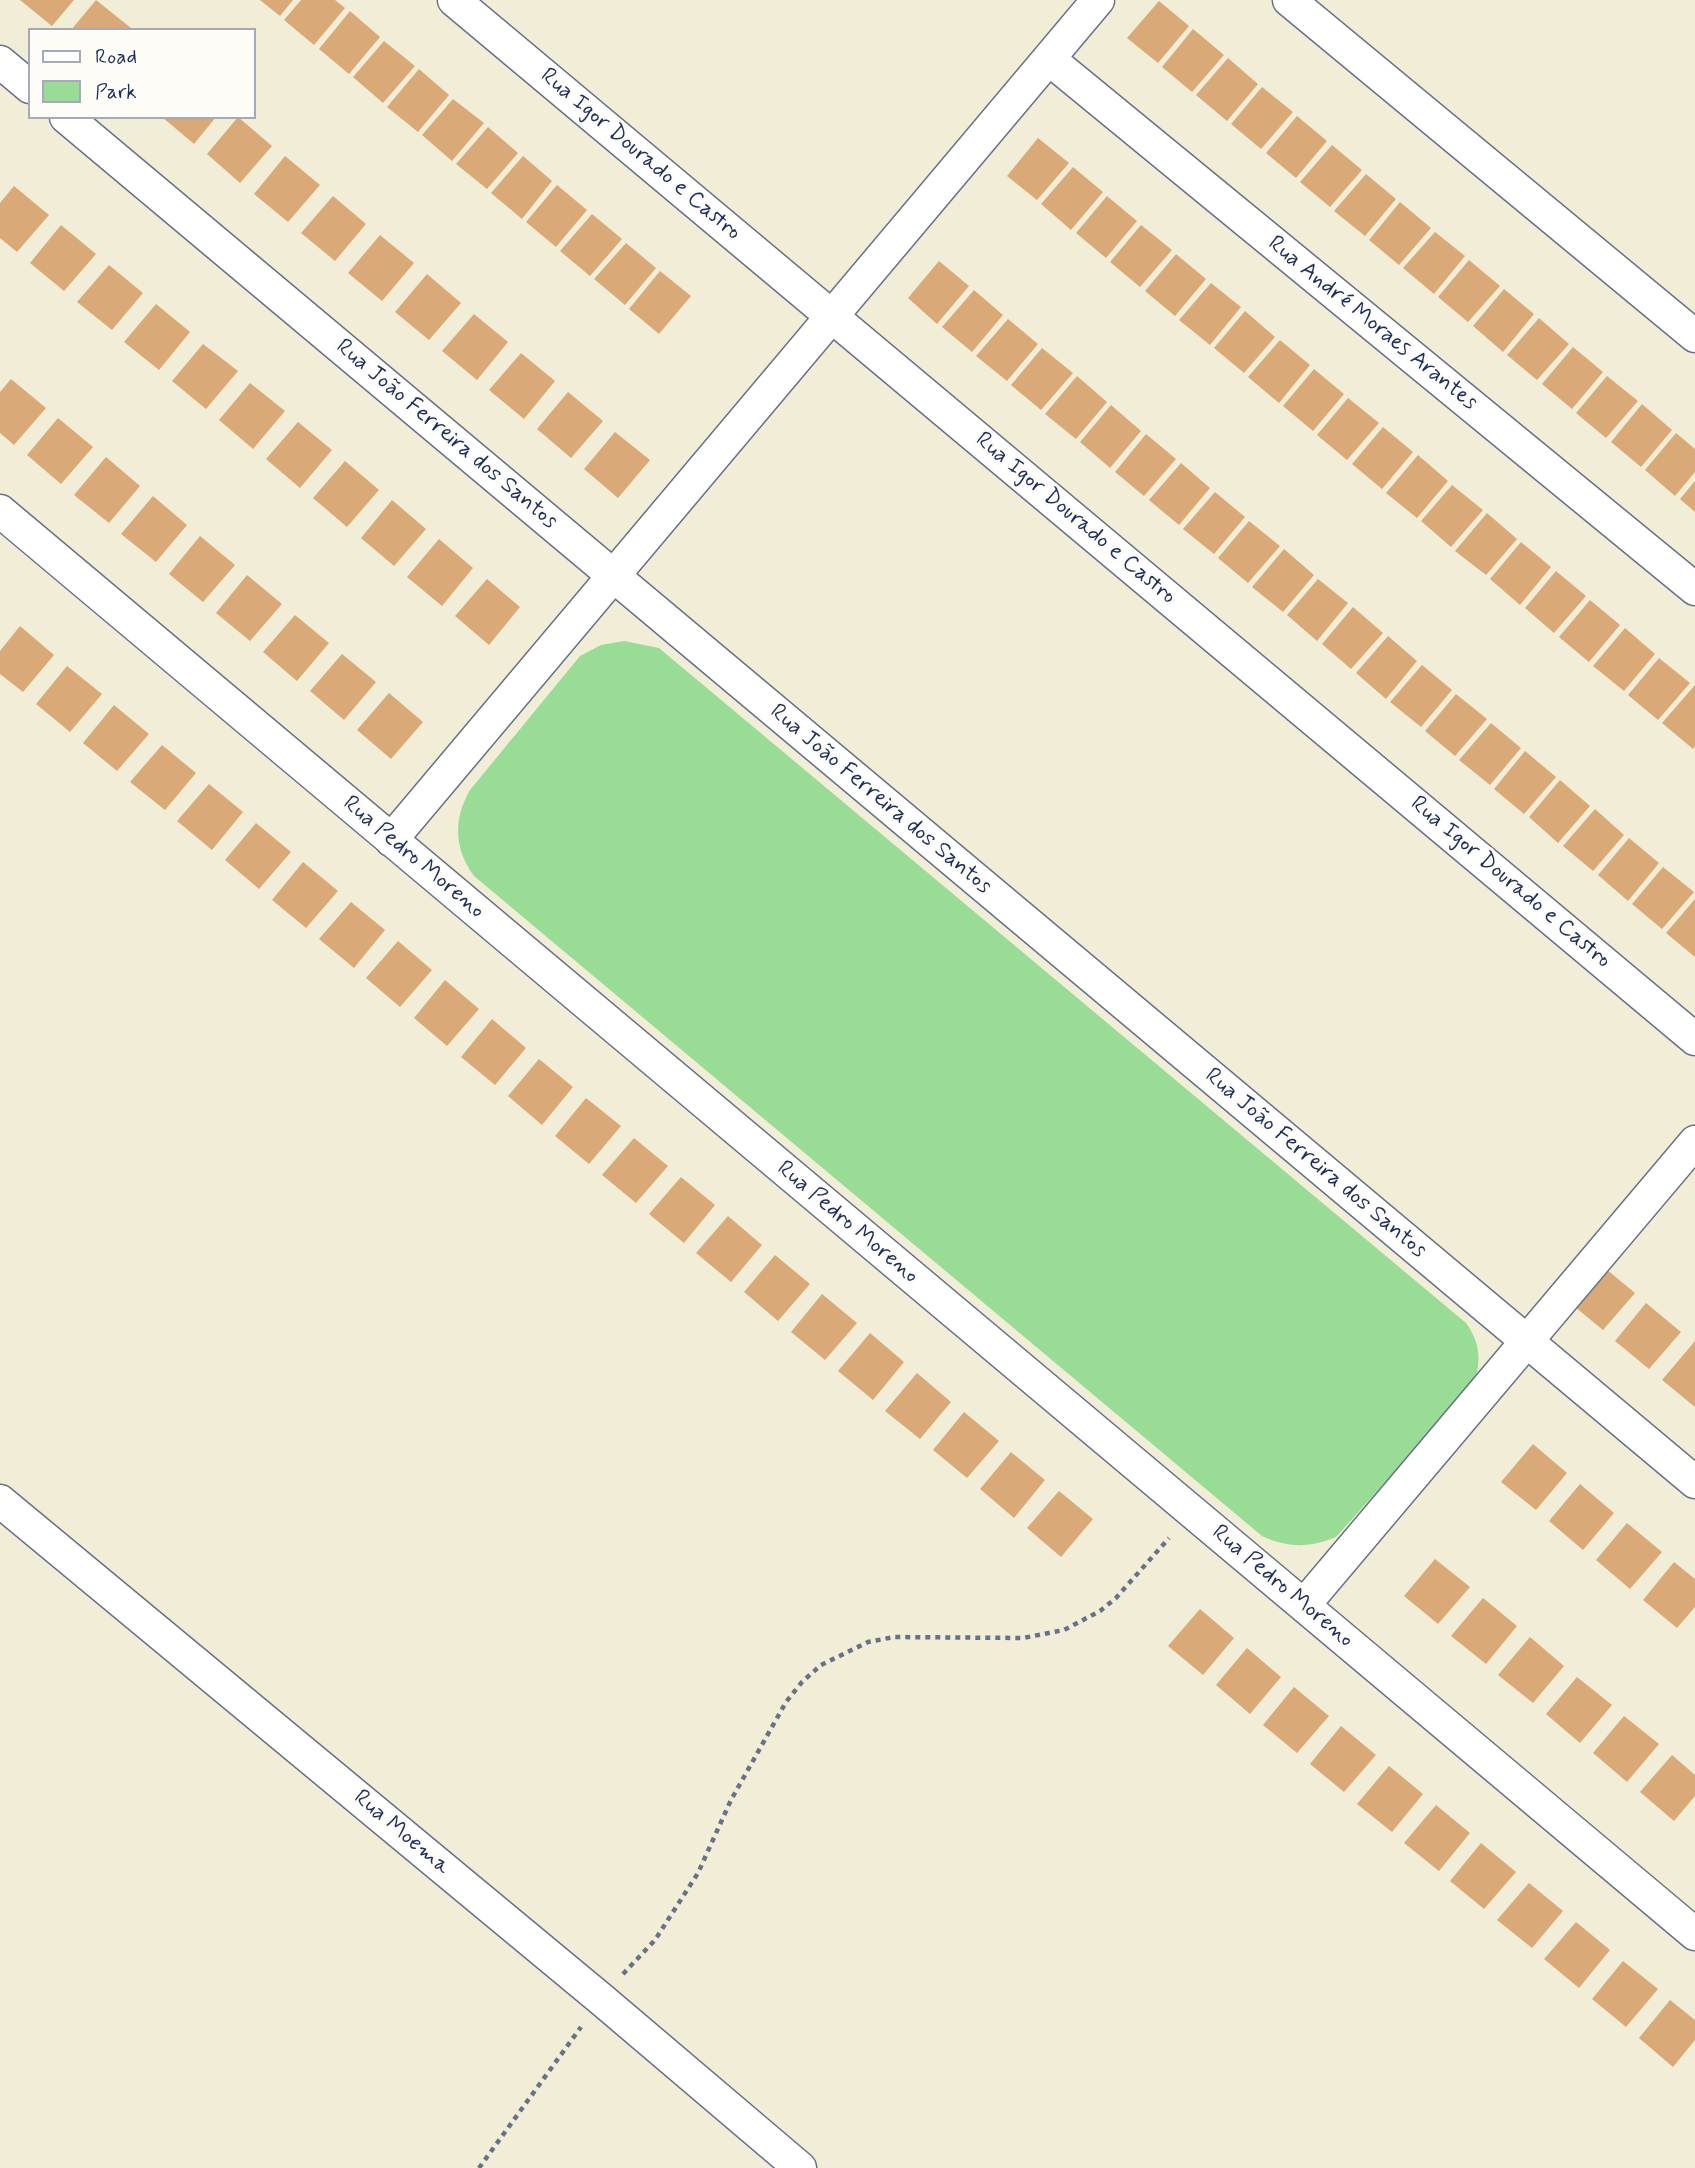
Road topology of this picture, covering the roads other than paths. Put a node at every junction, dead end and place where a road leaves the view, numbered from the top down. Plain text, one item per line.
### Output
1 (454, 0) edge
2 (1098, 0) edge
3 (1289, 0) edge
4 (1049, 59) junction
5 (0, 62) edge
6 (28, 85) edge
7 (68, 119) edge
8 (832, 316) junction
9 (1695, 336) edge
10 (0, 511) edge
11 (614, 576) junction
12 (1695, 589) edge
13 (391, 840) junction
14 (1695, 1039) edge
15 (1695, 1142) edge
16 (1526, 1340) junction
17 (1695, 1482) edge
18 (0, 1501) edge
19 (1304, 1605) junction
20 (1695, 1934) edge
21 (800, 2168) edge

1 - 8 street, Rua Igor Dourado e Castro
2 - 4 street
3 - 9 street
4 - 8 street
4 - 12 street, Rua André Moraes Arantes
5 - 6 street
7 - 11 street, Rua João Ferreira dos Santos
8 - 11 street
8 - 14 street, Rua Igor Dourado e Castro
10 - 13 street, Rua Pedro Moreno
11 - 13 street
11 - 16 street, Rua João Ferreira dos Santos
13 - 19 street, Rua Pedro Moreno
15 - 16 street
16 - 17 street, Rua João Ferreira dos Santos
16 - 19 street
18 - 21 street, Rua Moema
19 - 20 street, Rua Pedro Moreno

